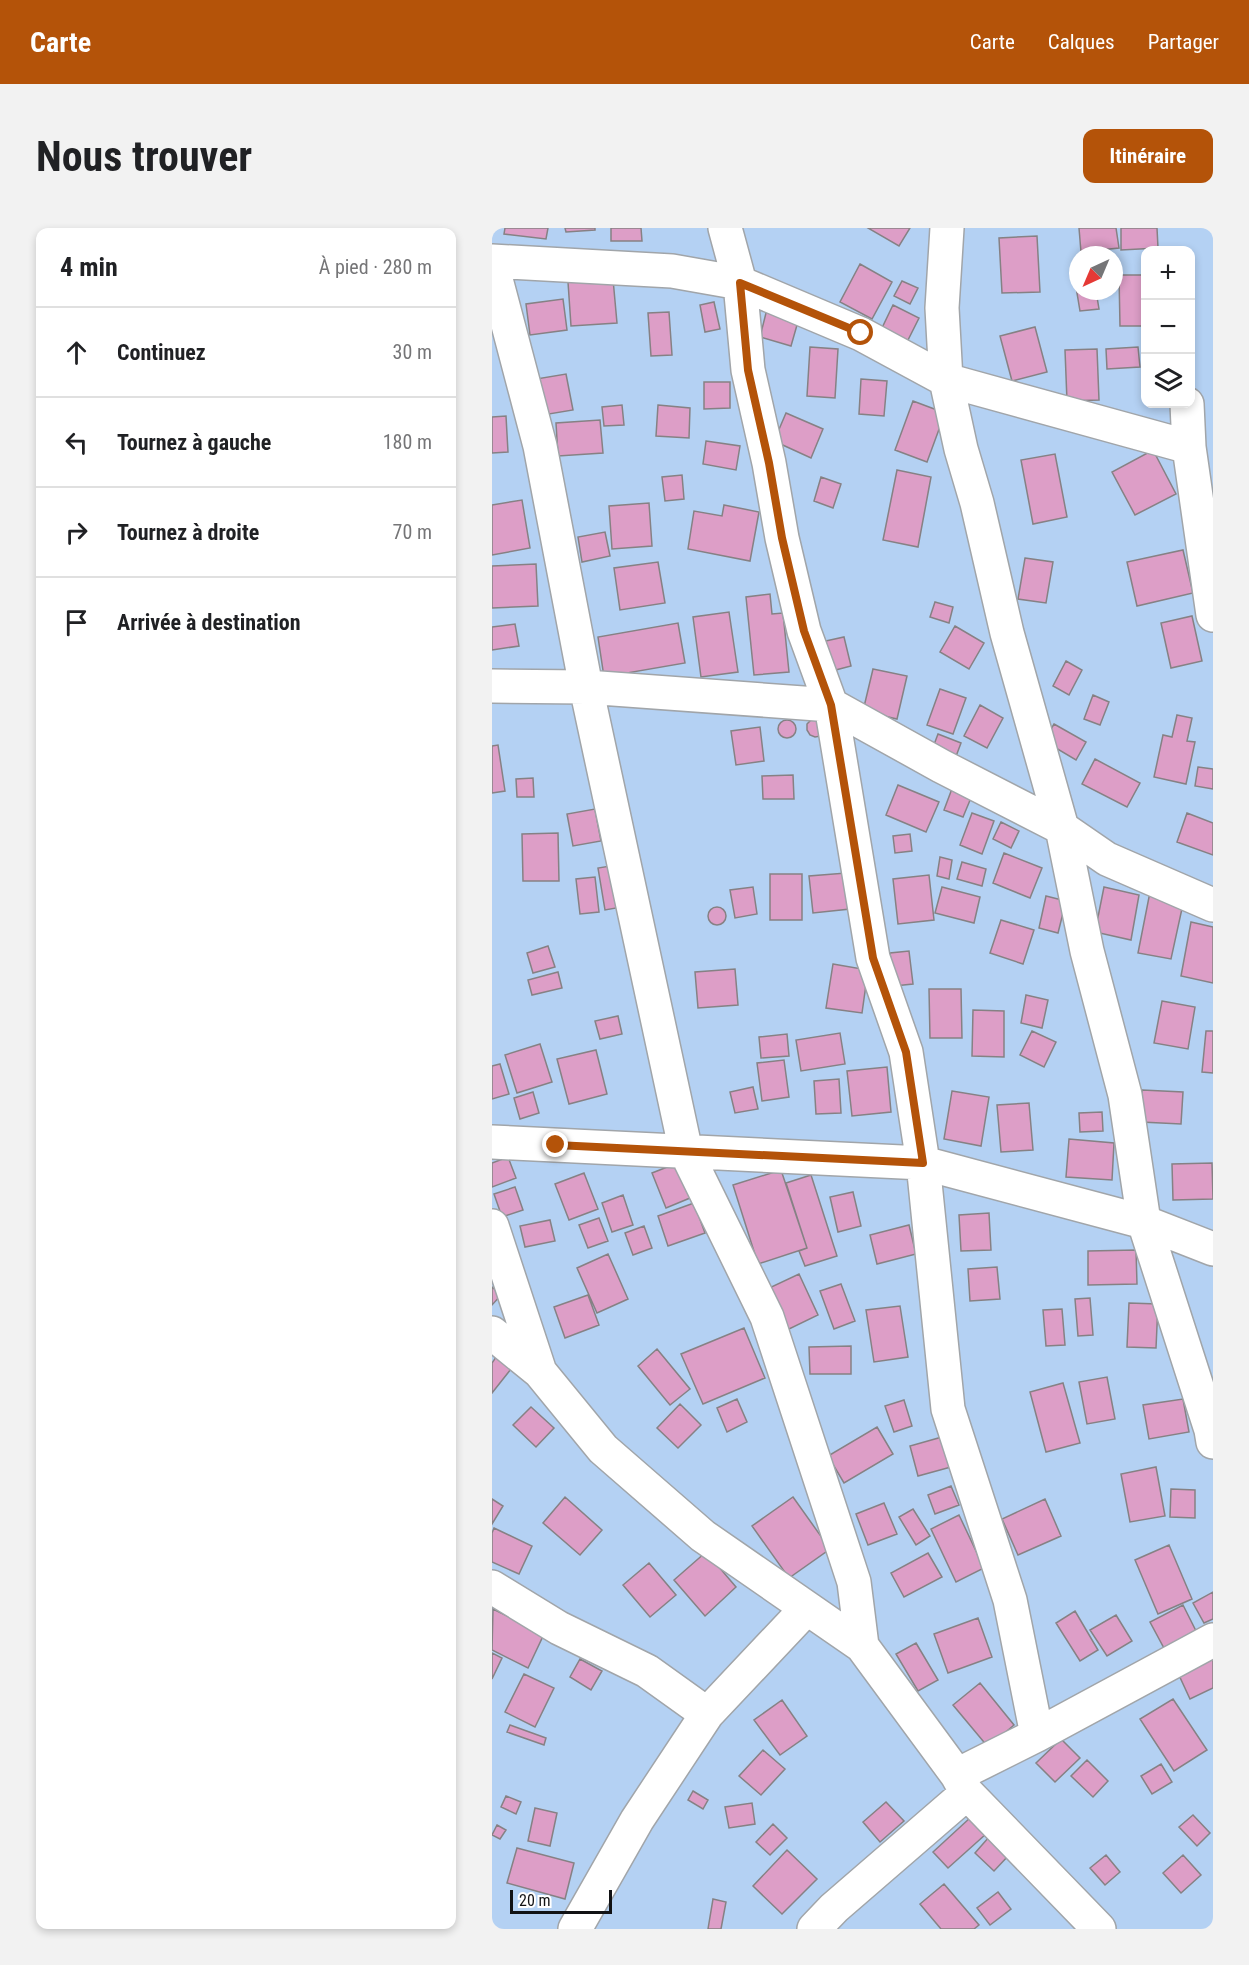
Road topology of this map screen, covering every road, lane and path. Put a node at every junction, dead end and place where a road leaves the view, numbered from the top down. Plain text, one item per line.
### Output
1 (725, 228) edge
2 (947, 228) edge
3 (492, 262) edge
4 (740, 283) junction
5 (946, 380) junction
6 (1188, 408) edge
7 (1198, 464) edge
8 (1213, 615) edge
9 (492, 686) edge
10 (586, 687) junction
11 (831, 705) junction
12 (1062, 828) junction
13 (1213, 905) edge
14 (492, 1142) edge
15 (686, 1152) junction
16 (923, 1163) junction
17 (1144, 1222) junction
18 (492, 1226) edge
19 (1213, 1248) edge
20 (492, 1334) edge
21 (540, 1372) junction
22 (1213, 1442) edge
23 (492, 1587) edge
24 (807, 1608) junction
25 (1213, 1640) edge
26 (862, 1646) junction
27 (706, 1714) junction
28 (1037, 1735) junction
29 (962, 1784) junction
30 (575, 1929) edge
31 (814, 1929) edge
32 (1099, 1929) edge

1 - 4 street
2 - 5 street
3 - 4 street
3 - 10 street
4 - 5 street
4 - 11 street
5 - 7 street
5 - 12 street
6 - 7 street
7 - 8 street
9 - 10 street
10 - 11 street
10 - 15 street
11 - 12 street
11 - 16 street
12 - 13 street
12 - 17 street
14 - 15 street
15 - 16 street
15 - 26 street
16 - 17 street
16 - 28 street
17 - 19 street
17 - 22 street
18 - 21 street
20 - 21 street
21 - 24 street
23 - 27 street
24 - 26 street
24 - 27 street
25 - 28 street
26 - 29 street
27 - 30 street
28 - 29 street
29 - 31 street
29 - 32 street

